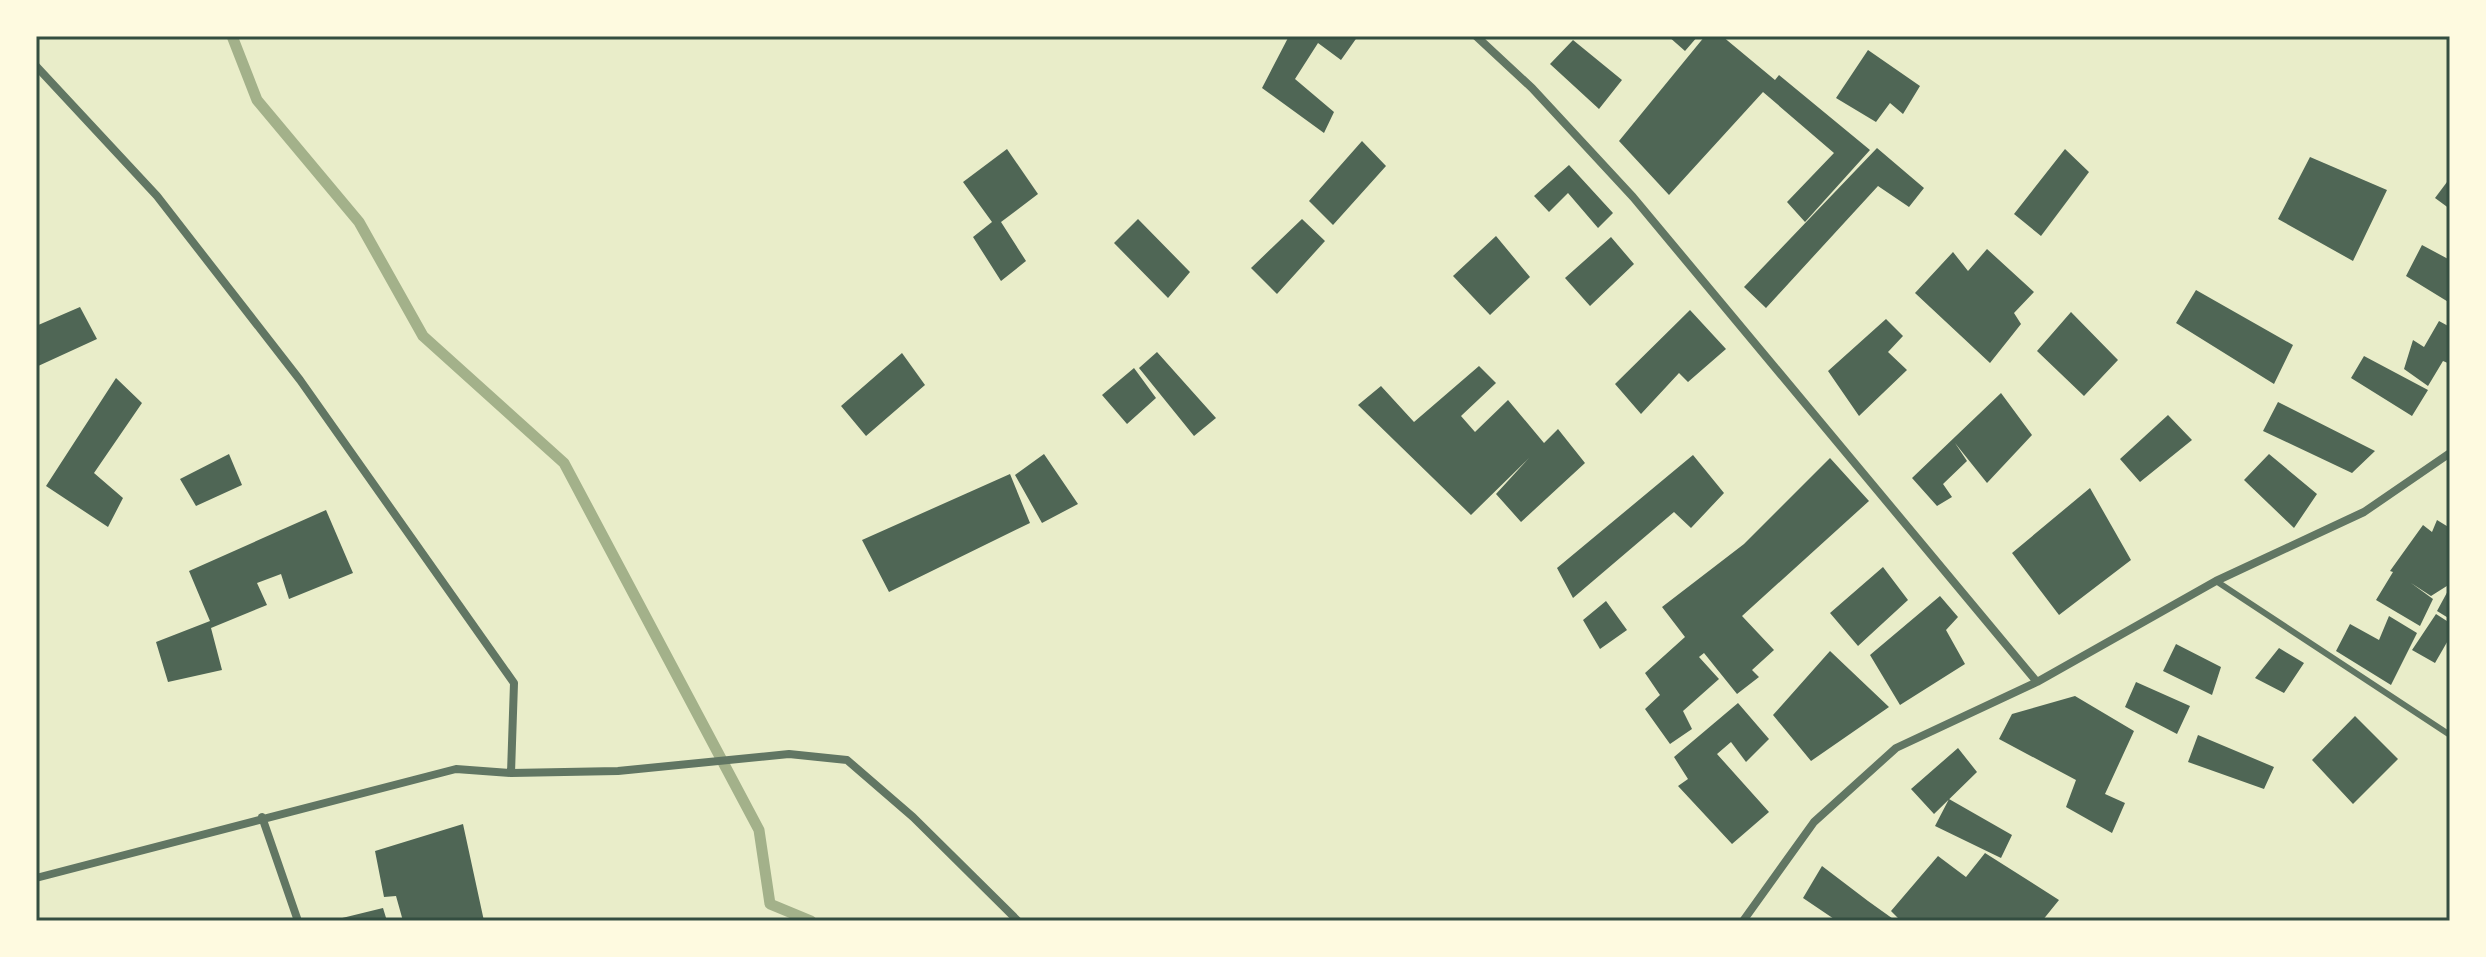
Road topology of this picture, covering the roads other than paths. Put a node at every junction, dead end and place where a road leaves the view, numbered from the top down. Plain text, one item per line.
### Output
1 (1476, 36) edge
2 (36, 66) edge
3 (2450, 453) edge
4 (2216, 581) junction
5 (2037, 682) junction
6 (2450, 735) edge
7 (511, 773) junction
8 (262, 817) junction
9 (36, 878) edge
10 (298, 921) edge
11 (1018, 921) edge
12 (1743, 921) edge

1 - 5 street
2 - 7 street
3 - 4 street
4 - 5 street
4 - 6 lane
5 - 12 street
7 - 8 street
7 - 11 street
8 - 9 street
8 - 10 street

